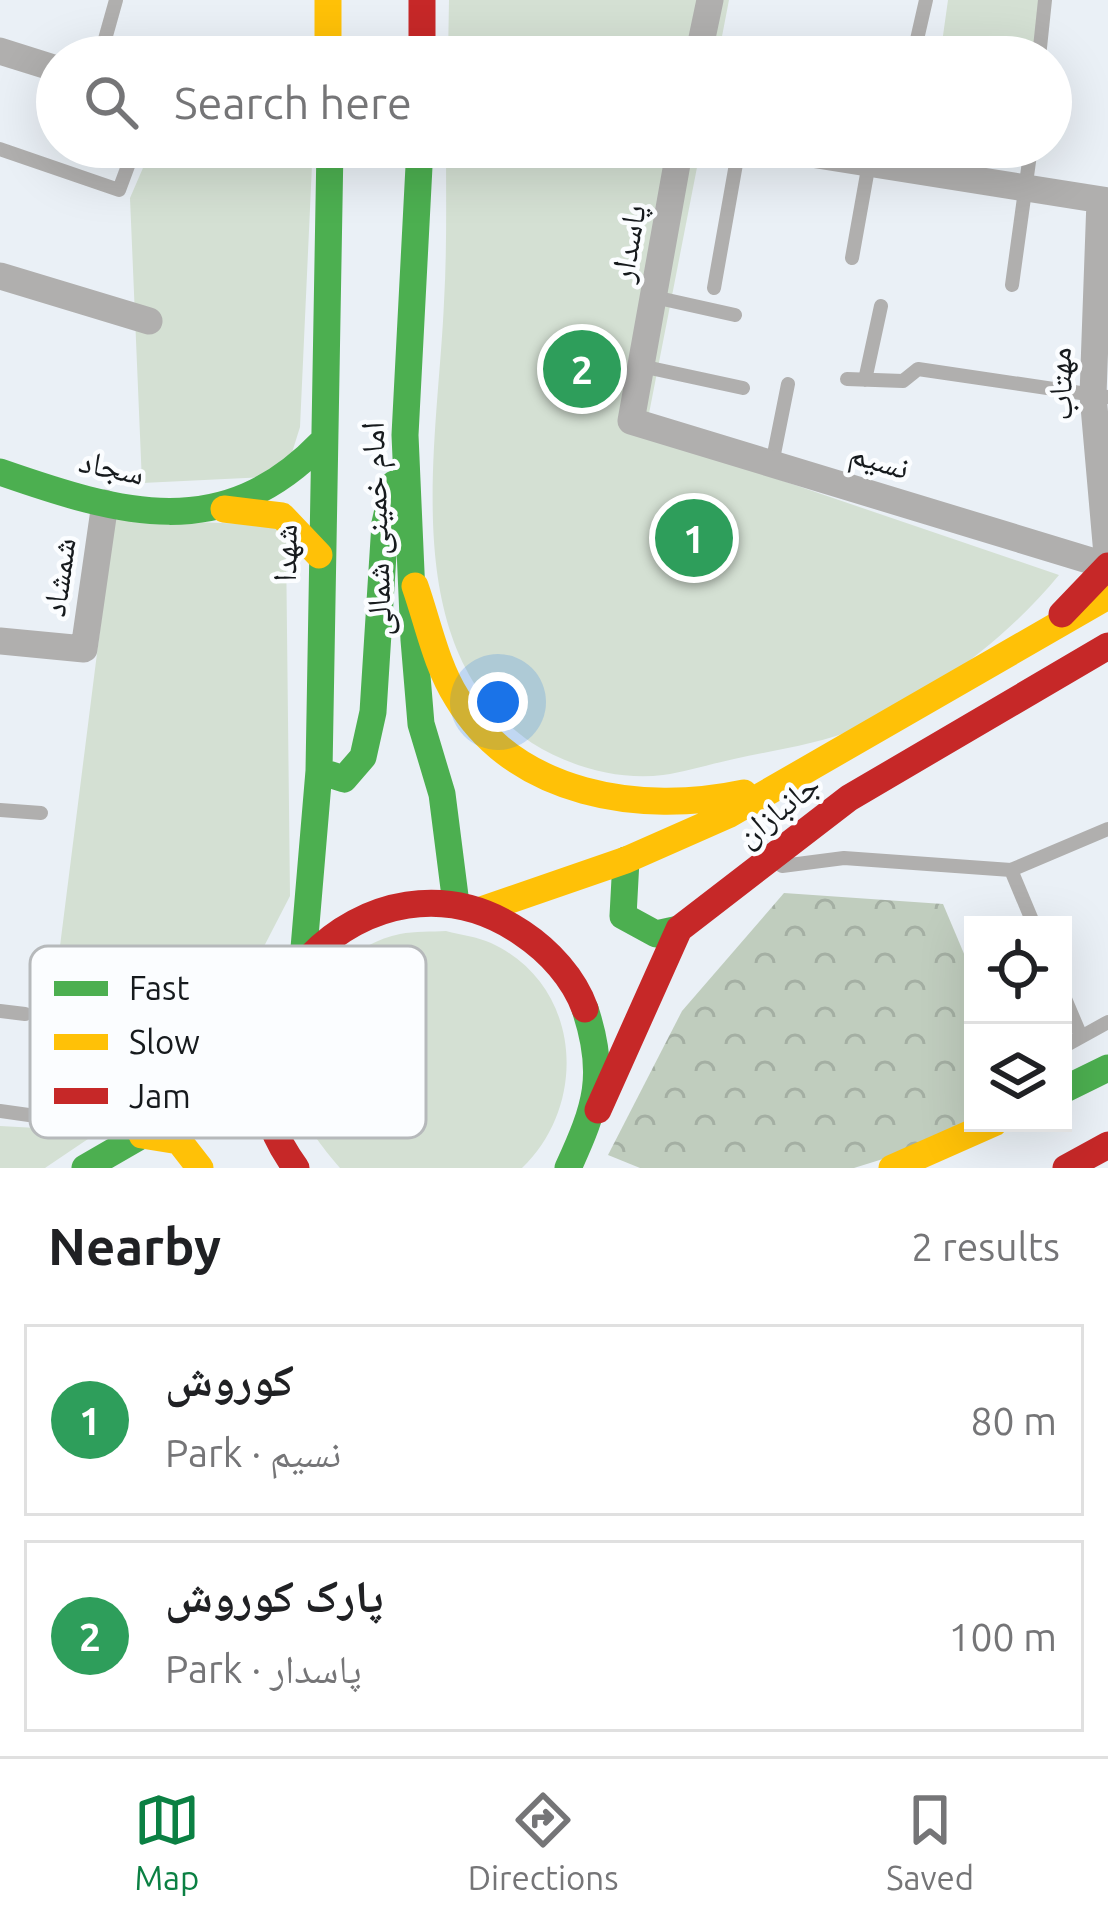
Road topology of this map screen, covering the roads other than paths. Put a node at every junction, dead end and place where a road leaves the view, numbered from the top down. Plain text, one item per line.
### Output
1 (116, 0) edge
2 (328, 0) edge
3 (422, 0) edge
4 (710, 0) edge
5 (926, 0) edge
6 (1045, 0) edge
7 (106, 36) edge
8 (328, 36) edge
9 (422, 36) edge
10 (702, 36) edge
11 (918, 36) edge
12 (1042, 36) edge
13 (0, 51) edge
14 (36, 62) edge
15 (0, 149) edge
16 (36, 161) edge
17 (55, 168) edge
18 (127, 168) edge
19 (329, 168) edge
20 (419, 168) edge
21 (676, 168) edge
22 (735, 168) edge
23 (868, 168) edge
24 (901, 168) edge
25 (1029, 168) edge
26 (1027, 188) junction
27 (1104, 200) edge
28 (852, 258) dead end
29 (0, 276) edge
30 (1012, 286) dead end
31 (714, 288) dead end
32 (654, 297) junction
33 (881, 306) dead end
34 (735, 315) dead end
35 (149, 321) dead end
36 (641, 366) junction
37 (847, 380) dead end
38 (866, 380) junction
39 (788, 384) dead end
40 (743, 388) dead end
41 (1100, 396) edge
42 (631, 422) joint
43 (405, 435) junction
44 (322, 442) junction
45 (772, 464) junction
46 (0, 472) edge
47 (105, 503) junction
48 (212, 508) junction
49 (319, 555) junction
50 (1108, 566) edge
51 (415, 586) junction
52 (1108, 596) edge
53 (1046, 632) junction
54 (0, 641) edge
55 (1108, 646) edge
56 (319, 771) junction
57 (803, 775) junction
58 (0, 810) edge
59 (41, 813) dead end
60 (1108, 830) edge
61 (626, 860) junction
62 (760, 869) junction
63 (1011, 870) junction
64 (470, 907) junction
65 (1030, 916) edge
66 (680, 929) junction
67 (304, 946) edge
68 (319, 946) edge
69 (0, 1011) edge
70 (25, 1013) dead end
71 (1072, 1015) edge
72 (1108, 1022) edge
73 (1080, 1034) junction
74 (1072, 1040) edge
75 (1108, 1068) edge
76 (1072, 1086) edge
77 (0, 1111) edge
78 (30, 1115) edge
79 (592, 1122) junction
80 (964, 1132) edge
81 (975, 1132) edge
82 (137, 1138) edge
83 (158, 1138) edge
84 (281, 1138) edge
85 (1108, 1145) edge
86 (944, 1147) junction
87 (573, 1161) edge
88 (85, 1168) edge
89 (200, 1168) edge
90 (296, 1168) edge
91 (604, 1168) edge
92 (892, 1168) edge
93 (1066, 1168) edge

1 - 7 lane
2 - 8 main road
3 - 9 main road
4 - 10 street
5 - 11 lane
6 - 12 lane
13 - 14 street
15 - 16 lane
17 - 18 lane
19 - 44 main road, شهدا
20 - 43 main road, امام خمینی شمالی
21 - 32 street, پاسدار
22 - 31 lane
23 - 28 lane
24 - 26 street
25 - 26 lane
26 - 27 street
26 - 30 lane
27 - 41 street, مهتاب
29 - 35 street
32 - 34 lane
32 - 36 street, پاسدار
33 - 38 lane
36 - 40 lane
36 - 42 street, پاسدار
37 - 38 lane
38 - 41 lane
39 - 45 lane
41 - 50 street, مهتاب
42 - 45 street, نسیم
43 - 51 main road, امام خمینی شمالی
43 - 56 main road
44 - 48 main road, سجاد
44 - 49 main road, شهدا
45 - 50 street, نسیم
46 - 47 main road, سجاد
47 - 48 main road, سجاد
47 - 54 street, شمشاد
48 - 49 main road, سجاد
49 - 56 main road, شهدا
50 - 53 main road
51 - 57 main road
51 - 64 main road, امام خمینی شمالی
52 - 53 main road, جانبازان
53 - 57 main road, جانبازان
55 - 62 main road, جانبازان
56 - 67 main road, شهدا
57 - 61 main road, جانبازان
58 - 59 lane
60 - 63 lane
61 - 64 main road, جانبازان
61 - 66 main road
62 - 63 lane
62 - 66 main road, جانبازان
63 - 65 lane
64 - 68 main road
64 - 79 main road
66 - 79 main road, جانبازان
69 - 70 lane
71 - 73 lane
72 - 73 lane
73 - 74 lane
75 - 76 main road
77 - 78 lane
79 - 87 main road, جانبازان
80 - 86 lane
81 - 86 main road
82 - 88 main road
83 - 89 main road
84 - 90 main road
85 - 93 main road
86 - 92 main road
87 - 91 main road

